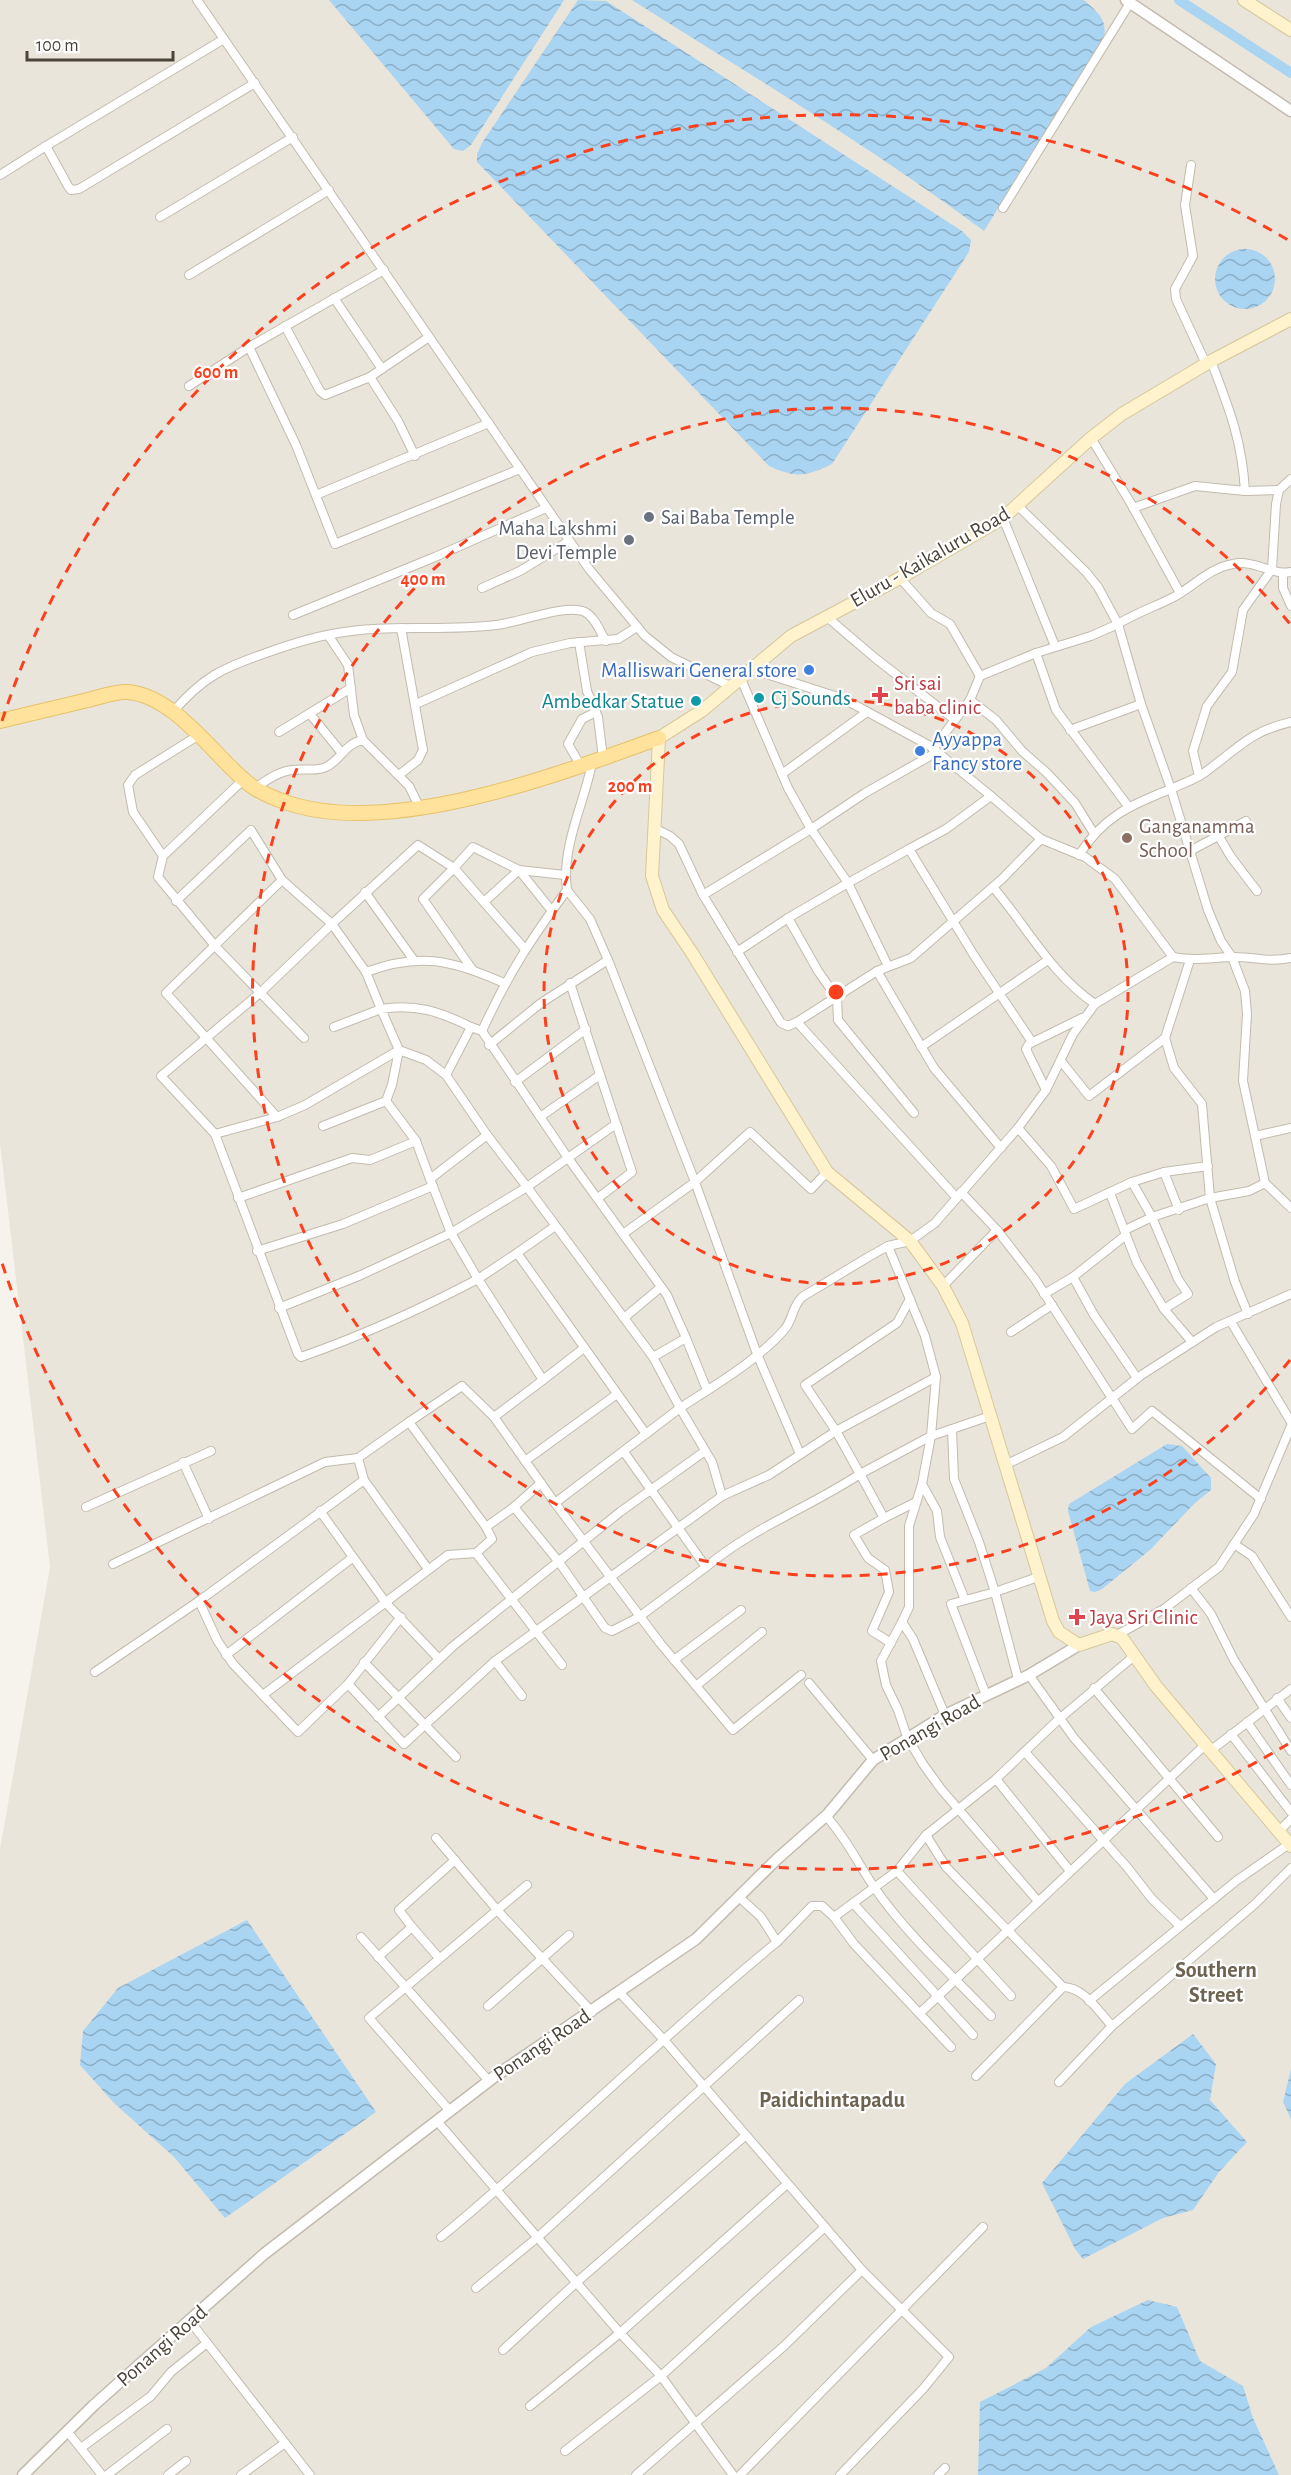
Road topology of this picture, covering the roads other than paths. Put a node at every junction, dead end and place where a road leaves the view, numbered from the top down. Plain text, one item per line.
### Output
1 (197, 0) edge
2 (1244, 0) edge
3 (1128, 2) edge
4 (1291, 30) edge
5 (224, 39) junction
6 (255, 83) junction
7 (1291, 111) edge
8 (293, 137) junction
9 (46, 146) junction
10 (1191, 165) dead end
11 (0, 175) edge
12 (329, 190) junction
13 (1003, 208) dead end
14 (160, 217) dead end
15 (384, 270) junction
16 (189, 275) dead end
17 (334, 298) junction
18 (1291, 319) edge
19 (285, 326) junction
20 (429, 336) junction
21 (249, 347) junction
22 (1208, 362) junction
23 (382, 369) junction
24 (370, 377) junction
25 (189, 386) dead end
26 (489, 423) junction
27 (1091, 438) junction
28 (415, 456) junction
29 (520, 469) junction
30 (1291, 479) edge
31 (1279, 490) junction
32 (1245, 491) junction
33 (316, 495) junction
34 (1018, 506) junction
35 (546, 508) junction
36 (1133, 508) junction
37 (1003, 518) junction
38 (569, 541) junction
39 (1272, 569) junction
40 (1287, 573) edge
41 (900, 578) junction
42 (482, 588) dead end
43 (1180, 593) junction
44 (1291, 606) edge
45 (293, 615) dead end
46 (827, 617) junction
47 (1118, 624) junction
48 (637, 627) junction
49 (401, 628) junction
50 (328, 635) junction
51 (606, 641) junction
52 (579, 642) junction
53 (1055, 646) junction
54 (1036, 653) junction
55 (751, 669) junction
56 (980, 676) junction
57 (737, 683) junction
58 (351, 688) junction
59 (970, 700) junction
60 (416, 704) junction
61 (1141, 704) junction
62 (596, 712) junction
63 (867, 712) junction
64 (172, 713) junction
65 (310, 714) junction
66 (955, 720) junction
67 (0, 721) edge
68 (1291, 722) edge
69 (1070, 730) junction
70 (279, 732) dead end
71 (199, 735) junction
72 (659, 738) junction
73 (363, 740) junction
74 (935, 750) junction
75 (341, 752) junction
76 (592, 762) junction
77 (782, 774) junction
78 (399, 775) junction
79 (1199, 776) junction
80 (243, 780) junction
81 (255, 788) junction
82 (1171, 789) junction
83 (991, 796) junction
84 (1128, 806) junction
85 (420, 808) junction
86 (1245, 821) dead end
87 (654, 828) junction
88 (811, 829) junction
89 (1093, 832) junction
90 (1218, 835) junction
91 (1041, 839) junction
92 (909, 849) junction
93 (1190, 851) junction
94 (1078, 855) junction
95 (163, 856) junction
96 (454, 868) junction
97 (519, 870) junction
98 (565, 875) junction
99 (282, 880) junction
100 (848, 883) junction
101 (993, 887) junction
102 (567, 890) junction
103 (1257, 891) dead end
104 (365, 892) junction
105 (704, 895) junction
106 (176, 901) junction
107 (484, 902) junction
108 (552, 911) junction
109 (789, 918) junction
110 (954, 922) junction
111 (332, 924) junction
112 (216, 947) junction
113 (524, 948) junction
114 (737, 952) junction
115 (1173, 957) junction
116 (1233, 957) junction
117 (413, 958) junction
118 (1291, 958) edge
119 (608, 960) junction
120 (1048, 960) junction
121 (1190, 960) junction
122 (888, 966) junction
123 (472, 969) junction
124 (366, 972) junction
125 (877, 972) junction
126 (504, 983) junction
127 (570, 983) junction
128 (999, 991) junction
129 (261, 992) junction
130 (837, 998) junction
131 (1095, 1005) junction
132 (381, 1009) junction
133 (1082, 1018) junction
134 (797, 1022) junction
135 (334, 1027) dead end
136 (471, 1027) junction
137 (586, 1029) junction
138 (482, 1031) junction
139 (206, 1038) junction
140 (303, 1038) dead end
141 (1165, 1038) junction
142 (1032, 1042) junction
143 (489, 1045) junction
144 (921, 1047) junction
145 (399, 1050) junction
146 (1061, 1061) junction
147 (446, 1075) junction
148 (600, 1075) junction
149 (515, 1082) junction
150 (1046, 1090) junction
151 (386, 1101) junction
152 (914, 1113) dead end
153 (277, 1117) junction
154 (540, 1117) junction
155 (323, 1126) dead end
156 (618, 1128) junction
157 (1018, 1128) junction
158 (1291, 1128) edge
159 (215, 1134) junction
160 (487, 1136) junction
161 (1255, 1136) junction
162 (416, 1141) junction
163 (1001, 1148) junction
164 (568, 1158) junction
165 (1208, 1166) junction
166 (827, 1172) junction
167 (1164, 1172) junction
168 (695, 1182) junction
169 (1132, 1182) junction
170 (432, 1183) junction
171 (1265, 1183) junction
172 (527, 1187) junction
173 (1110, 1193) junction
174 (959, 1195) junction
175 (238, 1198) junction
176 (598, 1198) junction
177 (1210, 1198) junction
178 (1290, 1206) edge
179 (1179, 1209) junction
180 (1152, 1216) junction
181 (554, 1227) junction
182 (997, 1230) junction
183 (451, 1233) junction
184 (1125, 1233) junction
185 (623, 1234) junction
186 (910, 1241) junction
187 (888, 1246) junction
188 (257, 1251) junction
189 (517, 1253) junction
190 (1073, 1277) junction
191 (478, 1279) junction
192 (944, 1286) junction
193 (661, 1287) junction
194 (1044, 1294) junction
195 (1291, 1294) edge
196 (910, 1299) junction
197 (1052, 1305) junction
198 (279, 1308) junction
199 (1164, 1309) junction
200 (1248, 1314) junction
201 (624, 1318) junction
202 (1231, 1322) junction
203 (1011, 1332) dead end
204 (686, 1338) junction
205 (1192, 1342) junction
206 (584, 1348) junction
207 (757, 1354) junction
208 (653, 1357) junction
209 (936, 1377) junction
210 (1137, 1378) junction
211 (543, 1380) junction
212 (707, 1390) junction
213 (616, 1394) junction
214 (1112, 1398) junction
215 (680, 1408) junction
216 (990, 1416) junction
217 (494, 1417) junction
218 (409, 1422) junction
219 (1291, 1426) edge
220 (952, 1430) junction
221 (836, 1431) junction
222 (646, 1434) junction
223 (931, 1436) junction
224 (211, 1451) dead end
225 (705, 1451) junction
226 (624, 1452) junction
227 (800, 1454) junction
228 (358, 1458) junction
229 (525, 1461) junction
230 (183, 1462) junction
231 (1005, 1465) junction
232 (860, 1474) junction
233 (364, 1480) junction
234 (541, 1483) junction
235 (922, 1484) junction
236 (651, 1488) junction
237 (722, 1496) junction
238 (1261, 1499) junction
239 (916, 1502) junction
240 (555, 1503) junction
241 (86, 1507) dead end
242 (514, 1507) junction
243 (320, 1511) junction
244 (884, 1518) junction
245 (209, 1519) junction
246 (486, 1527) junction
247 (677, 1529) junction
248 (584, 1542) junction
249 (1234, 1544) junction
250 (476, 1553) junction
251 (352, 1558) junction
252 (559, 1562) junction
253 (113, 1564) dead end
254 (706, 1567) junction
255 (428, 1569) junction
256 (1038, 1576) junction
257 (610, 1579) junction
258 (1191, 1588) junction
259 (995, 1592) junction
260 (584, 1596) junction
261 (512, 1599) junction
262 (965, 1600) junction
263 (199, 1601) junction
264 (386, 1603) junction
265 (741, 1610) dead end
266 (401, 1617) junction
267 (639, 1617) junction
268 (1291, 1617) edge
269 (902, 1622) junction
270 (536, 1632) junction
271 (762, 1632) dead end
272 (1118, 1635) junction
273 (891, 1643) junction
274 (1079, 1645) junction
275 (226, 1655) junction
276 (1133, 1657) junction
277 (439, 1659) junction
278 (674, 1660) junction
279 (495, 1661) junction
280 (364, 1662) junction
281 (562, 1665) dead end
282 (95, 1672) dead end
283 (801, 1675) dead end
284 (1029, 1675) junction
285 (1018, 1679) junction
286 (809, 1683) dead end
287 (348, 1684) junction
288 (696, 1686) junction
289 (1094, 1688) junction
290 (1291, 1689) edge
291 (262, 1695) junction
292 (986, 1695) junction
293 (522, 1696) dead end
294 (399, 1697) junction
295 (1278, 1698) junction
296 (1263, 1709) junction
297 (945, 1715) junction
298 (378, 1717) junction
299 (1291, 1718) edge
300 (1059, 1719) junction
301 (1247, 1722) junction
302 (424, 1724) junction
303 (1231, 1734) junction
304 (907, 1737) junction
305 (1207, 1748) junction
306 (1291, 1751) edge
307 (1026, 1752) junction
308 (456, 1757) dead end
309 (873, 1760) junction
310 (996, 1779) junction
311 (1169, 1780) junction
312 (1291, 1785) edge
313 (957, 1808) junction
314 (1135, 1810) junction
315 (1291, 1812) edge
316 (826, 1816) junction
317 (1291, 1819) edge
318 (1278, 1832) junction
319 (926, 1835) junction
320 (1218, 1837) dead end
321 (436, 1838) dead end
322 (1103, 1840) junction
323 (1290, 1845) edge
324 (454, 1860) junction
325 (1291, 1868) edge
326 (897, 1871) junction
327 (1070, 1871) junction
328 (527, 1886) dead end
329 (874, 1887) junction
330 (739, 1898) junction
331 (1214, 1899) junction
332 (1037, 1900) junction
333 (853, 1903) junction
334 (498, 1911) junction
335 (834, 1917) junction
336 (1180, 1926) junction
337 (412, 1927) junction
338 (1006, 1930) junction
339 (569, 1935) dead end
340 (361, 1937) dead end
341 (777, 1942) junction
342 (378, 1957) junction
343 (438, 1958) junction
344 (543, 1959) junction
345 (976, 1959) junction
346 (956, 1979) junction
347 (1063, 1987) junction
348 (405, 1988) junction
349 (620, 1993) junction
350 (939, 1996) junction
351 (1011, 1996) dead end
352 (799, 2000) dead end
353 (1089, 2001) junction
354 (488, 2006) dead end
355 (592, 2012) junction
356 (920, 2013) junction
357 (991, 2016) dead end
358 (1112, 2026) junction
359 (973, 2035) dead end
360 (665, 2041) junction
361 (951, 2047) dead end
362 (976, 2076) dead end
363 (489, 2081) junction
364 (1059, 2082) dead end
365 (704, 2088) junction
366 (450, 2111) junction
367 (437, 2121) junction
368 (745, 2136) junction
369 (787, 2184) junction
370 (497, 2191) junction
371 (825, 2227) junction
372 (983, 2227) dead end
373 (441, 2237) dead end
374 (538, 2237) junction
375 (862, 2270) junction
376 (578, 2281) junction
377 (476, 2288) dead end
378 (903, 2311) junction
379 (190, 2321) junction
380 (620, 2333) junction
381 (207, 2343) junction
382 (503, 2350) dead end
383 (661, 2376) junction
384 (530, 2406) dead end
385 (696, 2421) junction
386 (167, 2429) dead end
387 (67, 2431) junction
388 (285, 2443) junction
389 (81, 2448) junction
390 (565, 2451) dead end
391 (186, 2461) dead end
392 (23, 2475) edge
393 (102, 2475) edge
394 (107, 2475) edge
395 (168, 2475) edge
396 (241, 2475) edge
397 (310, 2475) edge
398 (636, 2475) edge
399 (733, 2475) edge
400 (740, 2475) edge
401 (840, 2475) edge

1 - 5 street
2 - 4 main road
3 - 7 street
3 - 13 street
5 - 6 street
5 - 9 street
6 - 8 street
6 - 9 street
8 - 12 street
8 - 14 street
9 - 11 street
10 - 22 street
12 - 15 street
12 - 16 street
15 - 17 street
15 - 20 street
17 - 19 street
17 - 23 street
18 - 22 main road, Eluru - Kaikaluru Road
19 - 21 street
19 - 24 street
20 - 23 street
20 - 26 street
21 - 25 street
21 - 33 street
22 - 27 main road, Eluru - Kaikaluru Road
22 - 32 street
23 - 24 street
24 - 28 street
26 - 28 street
26 - 29 street
27 - 34 main road, Eluru - Kaikaluru Road
27 - 36 street
28 - 33 street
29 - 33 street
29 - 35 street
30 - 31 street
31 - 32 street
31 - 39 street
32 - 36 street
34 - 37 main road, Eluru - Kaikaluru Road
34 - 47 street
35 - 38 street
35 - 45 street
36 - 43 street
37 - 41 main road, Eluru - Kaikaluru Road
37 - 53 street
38 - 42 street
38 - 48 street
39 - 40 street
39 - 43 street
39 - 79 street
40 - 44 street
41 - 46 main road, Eluru - Kaikaluru Road
41 - 56 street
43 - 47 street
46 - 55 main road, Eluru - Kaikaluru Road
46 - 66 street
47 - 53 street
47 - 61 street
48 - 51 street
48 - 57 street
49 - 50 street
49 - 51 street
49 - 60 street
50 - 58 street
50 - 64 street
51 - 52 street
52 - 60 street
52 - 62 street
53 - 54 street
54 - 56 street
54 - 69 street
55 - 57 main road, Eluru - Kaikaluru Road
55 - 63 street
56 - 59 street
57 - 72 main road, Eluru - Kaikaluru Road
57 - 77 street
58 - 65 street
58 - 73 street
59 - 66 street
59 - 89 street
60 - 78 street
61 - 69 street
61 - 82 street
62 - 76 street
62 - 76 street
63 - 74 street
63 - 77 street
64 - 67 main road
64 - 71 main road
65 - 70 street
65 - 75 street
66 - 74 street
68 - 79 street
69 - 84 street
71 - 80 main road
71 - 95 street
72 - 76 main road
72 - 87 main road
73 - 75 street
73 - 78 street
74 - 83 street
74 - 88 street
75 - 81 street
76 - 85 main road
76 - 98 street
77 - 88 street
78 - 85 street
79 - 82 street
80 - 81 main road
80 - 95 street
81 - 85 main road
82 - 84 street
82 - 93 street
83 - 91 street
83 - 92 street
84 - 89 street
86 - 90 street
87 - 105 street
87 - 166 main road
88 - 100 street
88 - 105 street
89 - 94 street
90 - 93 street
90 - 103 street
91 - 94 street
91 - 101 street
92 - 100 street
92 - 110 street
93 - 116 street
94 - 115 street
95 - 106 street
96 - 97 street
96 - 104 street
96 - 107 street
96 - 123 street
97 - 98 street
97 - 107 street
97 - 108 street
98 - 102 street
99 - 106 street
99 - 111 street
99 - 112 street
100 - 109 street
100 - 122 street
101 - 110 street
101 - 120 street
102 - 108 street
102 - 119 street
104 - 111 street
104 - 117 street
105 - 114 street
106 - 112 street
107 - 113 street
108 - 113 street
109 - 114 street
109 - 130 street
110 - 122 street
110 - 128 street
111 - 124 street
111 - 129 street
112 - 129 street
112 - 139 street
113 - 126 street
114 - 134 street
115 - 121 street
115 - 131 street
116 - 118 street
116 - 121 street
116 - 161 street
117 - 123 street
117 - 124 street
119 - 127 street
119 - 168 street
120 - 128 street
120 - 131 street
121 - 141 street
122 - 125 street
123 - 126 street
124 - 132 street
125 - 130 street
125 - 144 street
126 - 138 street
127 - 137 street
127 - 143 street
128 - 142 street
128 - 144 street
129 - 139 street
129 - 140 street
130 - 134 street
130 - 152 street
131 - 133 street
132 - 135 street
132 - 136 street
132 - 145 street
133 - 142 street
133 - 146 street
134 - 174 street
136 - 138 street
136 - 147 street
137 - 148 street
137 - 149 street
138 - 143 street
139 - 153 street
139 - 159 street
141 - 146 street
141 - 165 street
142 - 150 street
143 - 149 street
144 - 163 street
145 - 147 street
145 - 151 street
145 - 153 street
146 - 150 street
147 - 160 street
148 - 154 street
148 - 156 street
149 - 154 street
150 - 157 street
151 - 155 street
151 - 162 street
153 - 159 street
154 - 164 street
156 - 164 street
156 - 176 street
157 - 163 street
157 - 173 street
158 - 161 street
159 - 175 street
160 - 170 street
160 - 172 street
161 - 171 street
162 - 170 street
162 - 175 street
163 - 174 street
164 - 172 street
164 - 176 street
165 - 167 street
165 - 177 street
166 - 168 street
166 - 186 main road
167 - 169 street
167 - 179 street
168 - 185 street
168 - 207 street
169 - 173 street
169 - 180 street
170 - 183 street
170 - 188 street
171 - 177 street
171 - 178 street
172 - 181 street
172 - 183 street
173 - 184 street
174 - 182 street
174 - 186 street
175 - 188 street
176 - 185 street
177 - 179 street
177 - 200 street
179 - 180 street
180 - 184 street
180 - 199 street
181 - 189 street
181 - 201 street
182 - 192 street
182 - 194 street
183 - 191 street
183 - 198 street
184 - 190 street
184 - 199 street
185 - 193 street
186 - 187 street
186 - 192 main road
187 - 196 street
187 - 207 street
188 - 198 street
189 - 191 street
189 - 206 street
190 - 194 street
190 - 210 street
191 - 198 street
191 - 211 street
192 - 216 main road
193 - 201 street
193 - 204 street
194 - 197 street
195 - 200 street
196 - 209 street
196 - 221 street
197 - 203 street
197 - 214 street
199 - 205 street
200 - 202 street
201 - 208 street
202 - 205 street
202 - 219 street
204 - 208 street
204 - 212 street
205 - 210 street
206 - 211 street
206 - 213 street
207 - 212 street
207 - 227 street
208 - 215 street
209 - 221 street
209 - 223 street
210 - 214 street
211 - 217 street
212 - 215 street
213 - 222 street
213 - 229 street
214 - 231 street
214 - 238 street
215 - 222 street
215 - 225 street
216 - 220 street
216 - 231 main road
217 - 218 street
217 - 229 street
218 - 228 street
218 - 246 street
219 - 238 street
220 - 223 street
220 - 259 street
221 - 227 street
221 - 232 street
222 - 226 street
223 - 232 street
223 - 235 street
224 - 230 street
225 - 236 street
225 - 237 street
226 - 236 street
226 - 240 street
227 - 237 street
228 - 233 street
228 - 245 street
229 - 234 street
230 - 241 street
230 - 245 street
231 - 256 main road
232 - 244 street
232 - 254 street
233 - 243 street
233 - 255 street
234 - 240 street
234 - 242 street
235 - 239 street
235 - 262 street
236 - 247 street
236 - 248 street
237 - 247 street
238 - 249 street
239 - 244 street
239 - 269 street
240 - 248 street
242 - 246 street
242 - 252 street
243 - 251 street
243 - 263 street
244 - 273 street
245 - 253 street
246 - 250 street
247 - 254 street
247 - 257 street
248 - 252 street
248 - 257 street
249 - 258 street
249 - 268 street
250 - 255 street
250 - 261 street
251 - 264 street
251 - 275 street
252 - 260 street
252 - 261 street
254 - 267 street
255 - 264 street
256 - 259 street
256 - 274 main road
257 - 260 street
257 - 267 street
258 - 272 street
258 - 296 street
259 - 262 street
259 - 285 street
260 - 267 street
260 - 270 street
261 - 270 street
261 - 277 street
262 - 292 street
263 - 275 street
263 - 282 street
264 - 266 street
264 - 291 street
265 - 278 street
266 - 277 street
266 - 280 street
267 - 278 street
269 - 273 street
269 - 297 street
270 - 279 street
270 - 281 street
271 - 288 street
272 - 274 main road
272 - 276 main road
273 - 304 street
274 - 284 street, Ponangi Road
275 - 291 street
276 - 289 street
276 - 305 main road
277 - 294 street
278 - 288 street
279 - 293 street
279 - 302 street
280 - 287 street
280 - 294 street
283 - 288 street
284 - 285 street, Ponangi Road
284 - 300 street
285 - 292 street, Ponangi Road
286 - 309 street
287 - 291 street
287 - 298 street
289 - 300 street
289 - 311 street
290 - 295 street
292 - 297 street, Ponangi Road
294 - 298 street
294 - 302 street
295 - 296 street
295 - 299 street
296 - 301 street
296 - 306 street
297 - 304 street, Ponangi Road
298 - 302 street
300 - 307 street
300 - 314 street
301 - 303 street
301 - 312 street
302 - 308 street
303 - 305 street
303 - 315 street
304 - 309 street, Ponangi Road
304 - 313 street
305 - 311 street
305 - 318 main road
307 - 310 street
307 - 322 street
309 - 316 street, Ponangi Road
310 - 313 street
310 - 327 street
311 - 314 street
311 - 320 street
313 - 319 street
313 - 332 street
314 - 322 street
314 - 331 street
316 - 329 street
316 - 330 street, Ponangi Road
317 - 318 street
318 - 323 main road
319 - 326 street
319 - 338 street
321 - 324 street
322 - 327 street
322 - 336 street
323 - 331 street
324 - 334 street
324 - 337 street
325 - 358 street
326 - 329 street
326 - 345 street
327 - 332 street
328 - 334 street
329 - 333 street
329 - 346 street
330 - 341 street
330 - 349 street, Ponangi Road
331 - 336 street
332 - 338 street
333 - 335 street
333 - 350 street
334 - 343 street
334 - 344 street
335 - 341 street
335 - 356 street
336 - 353 street
337 - 342 street
337 - 343 street
338 - 345 street
338 - 347 street
339 - 344 street
340 - 342 street
341 - 360 street
342 - 348 street
343 - 348 street
344 - 354 street
344 - 355 street
345 - 346 street
345 - 351 street
346 - 350 street
346 - 357 street
347 - 353 street
347 - 362 street
348 - 363 street
348 - 366 street
349 - 355 street, Ponangi Road
349 - 360 street
350 - 356 street
350 - 359 street
352 - 365 street
353 - 358 street
355 - 363 street, Ponangi Road
356 - 361 street
358 - 364 street
360 - 365 street
360 - 370 street
363 - 366 street, Ponangi Road
365 - 368 street
365 - 374 street
366 - 367 street, Ponangi Road
367 - 370 street
367 - 379 street, Ponangi Road
368 - 369 street
368 - 376 street
369 - 371 street
369 - 380 street
370 - 373 street
370 - 374 street
371 - 375 street
371 - 383 street
372 - 378 street
374 - 376 street
374 - 377 street
375 - 378 street
375 - 385 street
376 - 380 street
376 - 382 street
378 - 400 street
378 - 401 street
379 - 381 street
379 - 387 street, Ponangi Road
380 - 383 street
380 - 384 street
381 - 388 street
381 - 389 street
383 - 385 street
383 - 390 street
385 - 398 street
385 - 399 street
386 - 394 street
387 - 389 street
387 - 392 street, Ponangi Road
388 - 396 street
388 - 397 street
389 - 393 street
391 - 395 street

